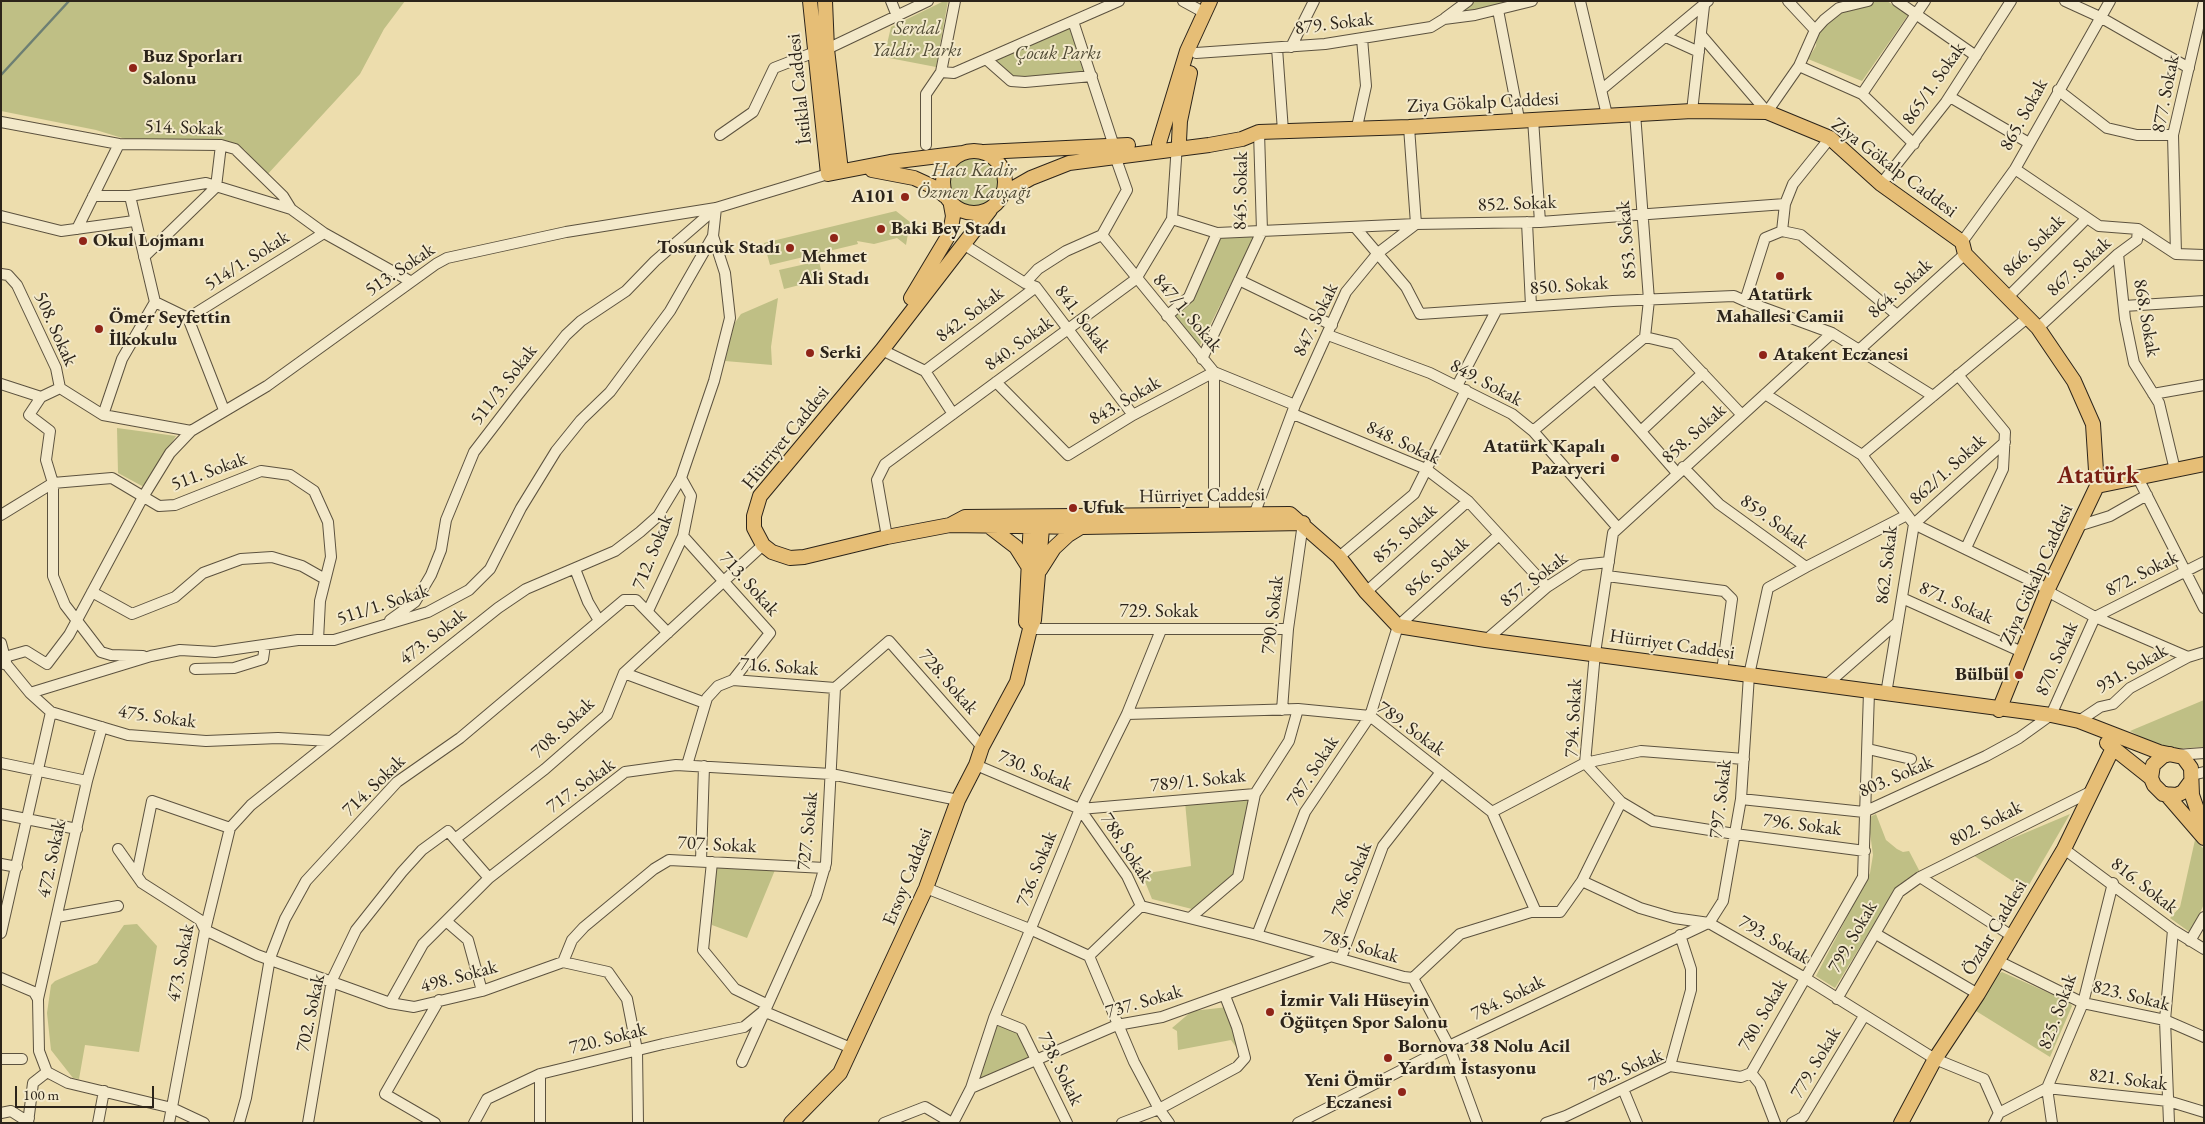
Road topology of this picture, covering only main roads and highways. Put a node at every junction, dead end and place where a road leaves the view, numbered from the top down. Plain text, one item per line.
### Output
1 (810, 1) edge
2 (825, 1) edge
3 (1219, 1) edge
4 (1207, 7) edge
5 (821, 50) junction
6 (1177, 145) junction
7 (1158, 146) junction
8 (984, 152) junction
9 (1108, 152) junction
10 (964, 153) junction
11 (834, 173) junction
12 (1003, 194) junction
13 (948, 200) junction
14 (990, 210) junction
15 (898, 326) junction
16 (2204, 464) edge
17 (2097, 486) junction
18 (1036, 522) junction
19 (1303, 523) junction
20 (950, 525) junction
21 (1083, 526) junction
22 (990, 527) junction
23 (1033, 570) junction
24 (1999, 710) junction
25 (2079, 721) junction
26 (2113, 748) junction
27 (2173, 754) junction
28 (2196, 776) edge
29 (2151, 778) junction
30 (2166, 794) junction
31 (2204, 822) edge
32 (2204, 838) edge
33 (791, 1123) edge
34 (1901, 1123) edge

1 - 5 main road, İstiklal Caddesi
2 - 5 main road, İstiklal Caddesi
3 - 6 main road
4 - 7 main road
5 - 11 main road, İstiklal Caddesi
6 - 7 main road, Ziya Gökalp Caddesi
6 - 17 main road, Ziya Gökalp Caddesi
7 - 9 main road, Ziya Gökalp Caddesi
8 - 9 main road
8 - 10 main road
8 - 12 main road
9 - 12 main road
10 - 11 main road
10 - 13 main road
11 - 13 main road
12 - 14 main road
13 - 14 main road
13 - 15 main road
14 - 15 main road
15 - 20 main road, Hürriyet Caddesi
16 - 17 main road
17 - 24 main road, Ziya Gökalp Caddesi
18 - 19 main road, Hürriyet Caddesi
18 - 20 main road, Hürriyet Caddesi
18 - 21 main road, Hürriyet Caddesi
18 - 22 main road, Hürriyet Caddesi
18 - 23 main road, Ersoy Caddesi
19 - 21 main road, Hürriyet Caddesi
19 - 24 main road, Hürriyet Caddesi
20 - 22 main road, Hürriyet Caddesi
21 - 23 main road, Ersoy Caddesi
22 - 23 main road
23 - 33 main road, Ersoy Caddesi
24 - 25 main road, Hürriyet Caddesi
25 - 26 main road, Hürriyet Caddesi
25 - 27 main road, Hürriyet Caddesi
26 - 29 main road, Hürriyet Caddesi
26 - 34 main road, Özdar Caddesi
27 - 28 main road
27 - 29 main road
28 - 30 main road
28 - 31 main road
29 - 30 main road, Hürriyet Caddesi
30 - 32 main road, Hürriyet Caddesi

